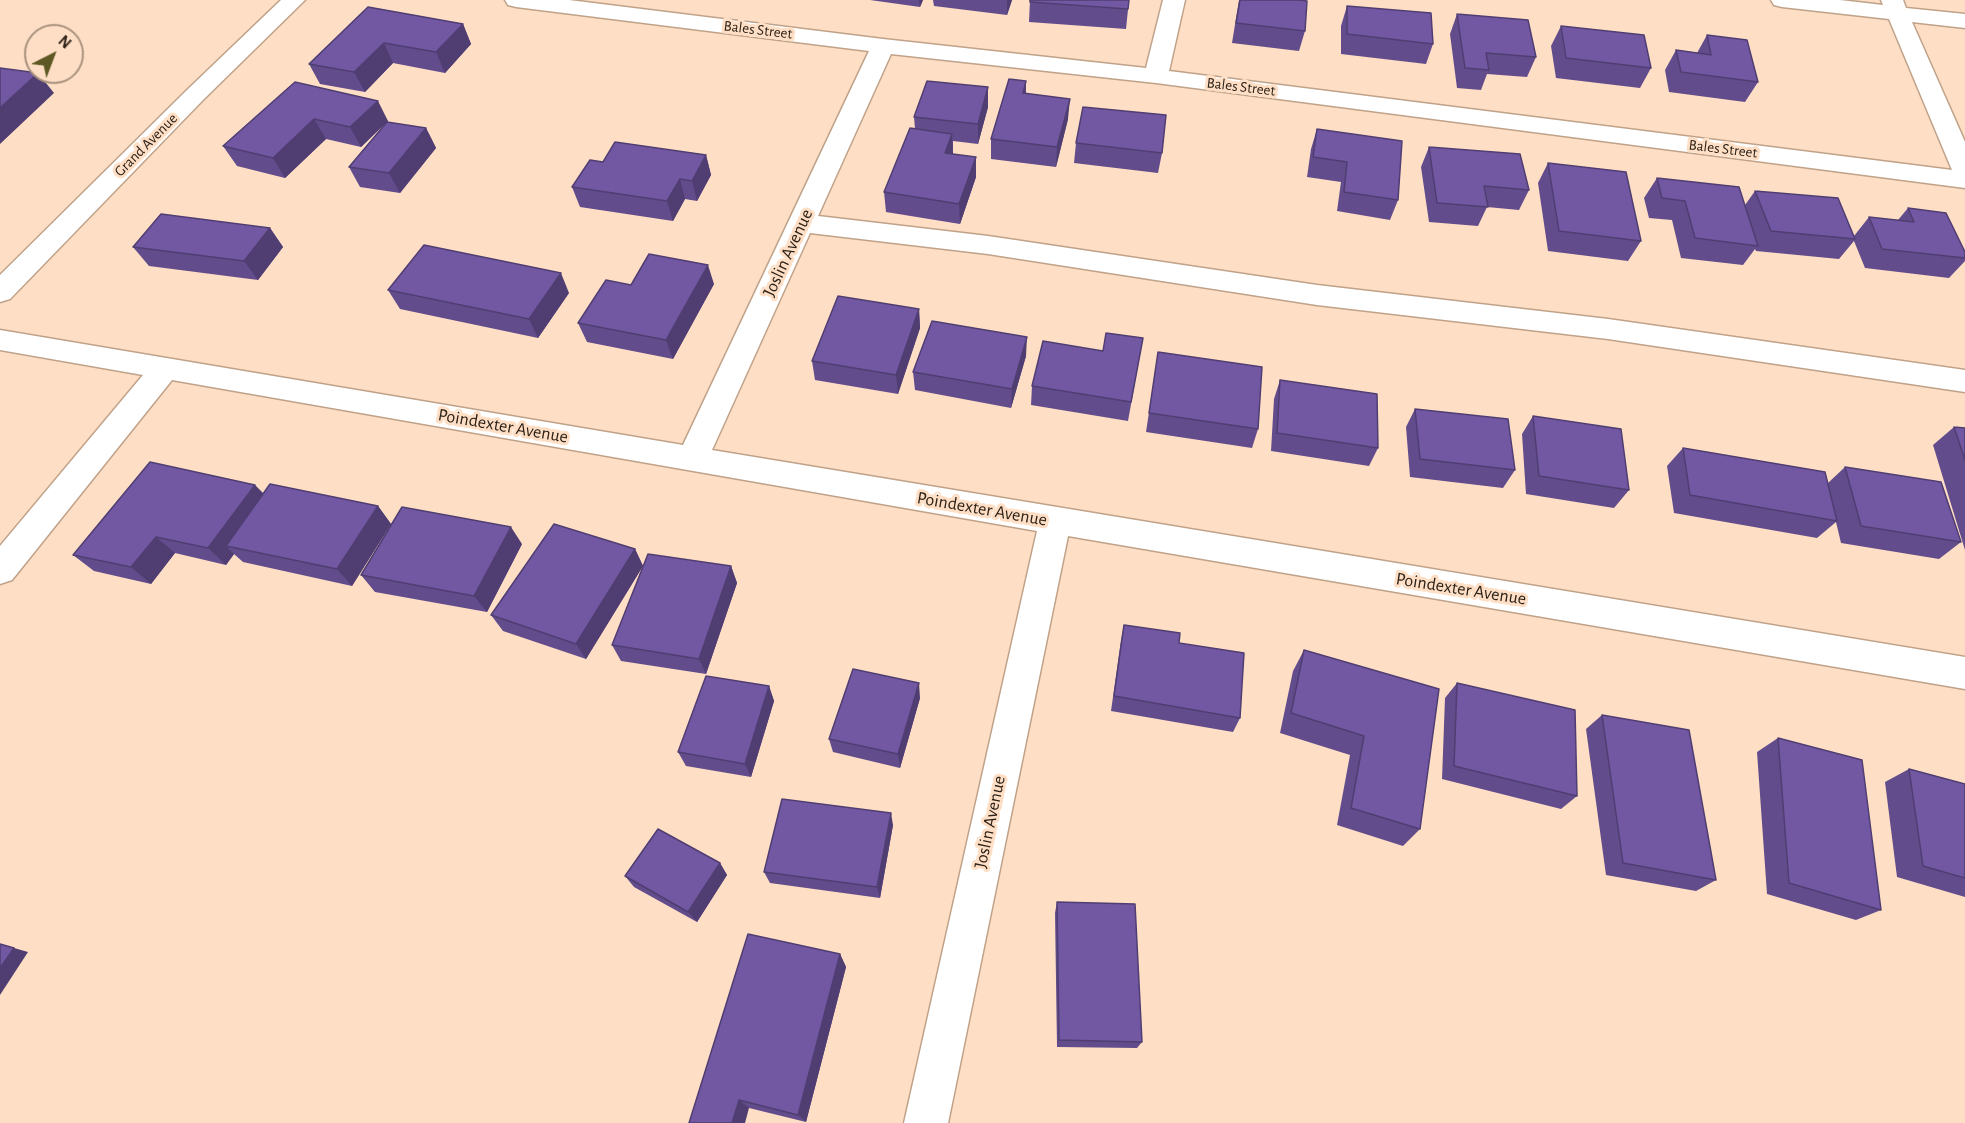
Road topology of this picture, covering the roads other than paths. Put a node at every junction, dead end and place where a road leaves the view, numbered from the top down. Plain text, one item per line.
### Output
1 (294, 0) edge
2 (516, 0) edge
3 (1174, 0) edge
4 (1782, 0) edge
5 (1895, 7) edge
6 (1965, 21) edge
7 (883, 46) junction
8 (1156, 76) junction
9 (1965, 171) edge
10 (1965, 180) edge
11 (803, 223) junction
12 (0, 292) edge
13 (0, 339) edge
14 (166, 368) junction
15 (1965, 381) edge
16 (692, 459) junction
17 (1055, 521) junction
18 (0, 570) edge
19 (1965, 673) edge
20 (926, 1123) edge

1 - 12 street, Grand Avenue
2 - 7 street, Bales Street
3 - 8 street
4 - 5 street
5 - 6 street
5 - 9 street
7 - 8 street, Bales Street
7 - 11 street, Joslin Avenue
8 - 10 street, Bales Street
11 - 15 street
11 - 16 street, Joslin Avenue
13 - 14 street, Poindexter Avenue
14 - 16 street, Poindexter Avenue
14 - 18 street
16 - 17 street, Poindexter Avenue
17 - 19 street, Poindexter Avenue
17 - 20 street, Joslin Avenue

